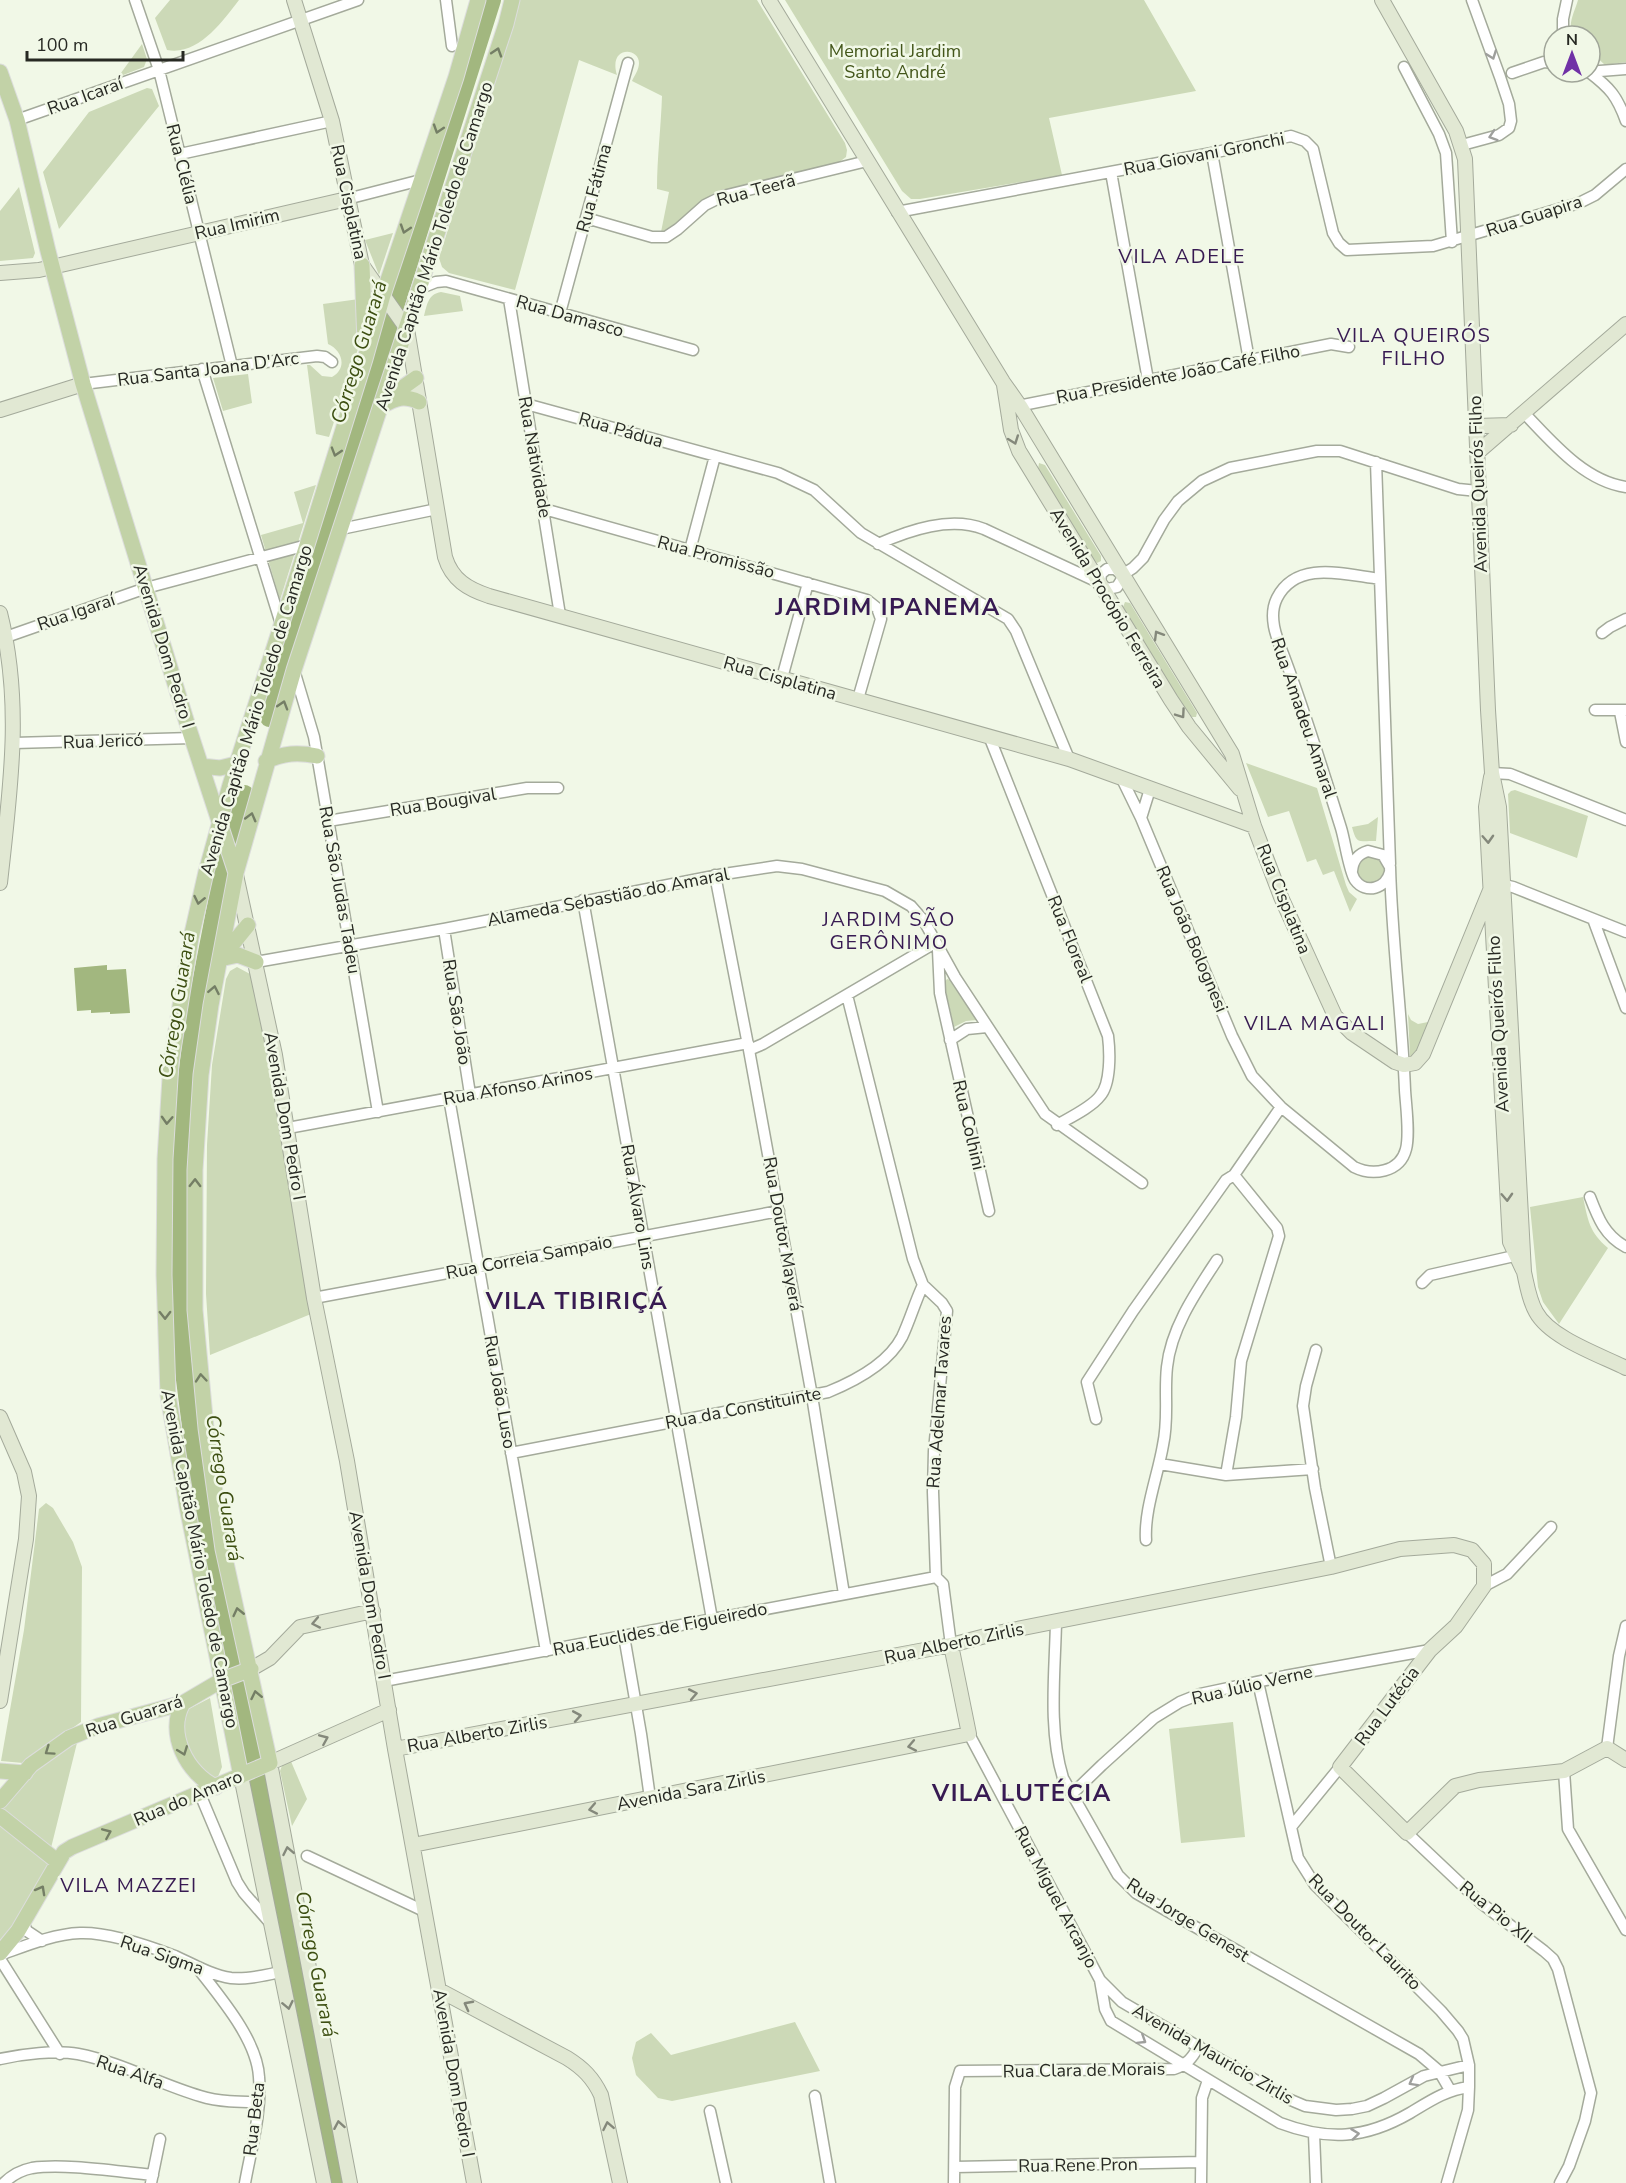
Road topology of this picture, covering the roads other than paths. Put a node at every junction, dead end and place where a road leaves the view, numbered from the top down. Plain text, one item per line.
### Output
1 (135, 0) edge
2 (294, 0) edge
3 (358, 0) edge
4 (446, 0) edge
5 (478, 0) edge
6 (512, 0) edge
7 (769, 0) edge
8 (1382, 0) edge
9 (1472, 0) edge
10 (1567, 0) edge
11 (301, 20) junction
12 (1564, 24) edge
13 (452, 46) dead end
14 (628, 63) dead end
15 (1542, 65) edge
16 (1404, 68) dead end
17 (1626, 69) edge
18 (159, 70) junction
19 (1602, 71) edge
20 (0, 72) edge
21 (1512, 73) dead end
22 (1602, 81) edge
23 (17, 120) junction
24 (332, 121) junction
25 (1626, 121) edge
26 (1462, 145) junction
27 (1212, 153) junction
28 (180, 154) junction
29 (867, 161) junction
30 (1626, 169) edge
31 (1111, 172) junction
32 (421, 180) junction
33 (347, 199) junction
34 (897, 212) junction
35 (586, 218) junction
36 (199, 233) junction
37 (1469, 237) junction
38 (1452, 242) junction
39 (429, 261) junction
40 (362, 265) junction
41 (52, 266) junction
42 (0, 273) edge
43 (446, 281) junction
44 (421, 288) junction
45 (509, 299) junction
46 (387, 301) junction
47 (560, 313) junction
48 (404, 324) junction
49 (1625, 326) edge
50 (1349, 347) dead end
51 (693, 350) dead end
52 (365, 359) junction
53 (1249, 360) junction
54 (332, 362) dead end
55 (232, 366) junction
56 (202, 369) junction
57 (416, 378) junction
58 (1148, 380) junction
59 (83, 384) junction
60 (419, 402) junction
61 (383, 404) junction
62 (526, 404) junction
63 (1014, 407) junction
64 (0, 410) edge
65 (1524, 413) junction
66 (1511, 425) junction
67 (1476, 426) junction
68 (1477, 453) junction
69 (715, 456) junction
70 (1377, 462) junction
71 (1626, 487) edge
72 (1478, 492) junction
73 (437, 509) junction
74 (544, 509) junction
75 (341, 530) junction
76 (878, 544) junction
77 (307, 545) junction
78 (690, 550) junction
79 (261, 559) junction
80 (1122, 574) junction
81 (1380, 579) junction
82 (808, 583) junction
83 (1100, 583) junction
84 (146, 588) junction
85 (0, 613) edge
86 (560, 615) junction
87 (1626, 620) edge
88 (282, 626) junction
89 (1602, 633) dead end
90 (6, 637) junction
91 (294, 670) junction
92 (782, 678) junction
93 (858, 699) junction
94 (1595, 710) dead end
95 (1623, 711) edge
96 (989, 736) junction
97 (192, 738) junction
98 (1626, 742) edge
99 (14, 743) junction
100 (317, 756) junction
101 (1069, 759) junction
102 (266, 761) junction
103 (236, 764) junction
104 (201, 766) junction
105 (1492, 773) junction
106 (1122, 779) junction
107 (558, 788) dead end
108 (1150, 789) junction
109 (1245, 797) junction
110 (1141, 818) junction
111 (1626, 820) edge
112 (328, 821) junction
113 (220, 823) junction
114 (1254, 826) junction
115 (1345, 842) junction
116 (1389, 844) junction
117 (1378, 852) junction
118 (1363, 853) junction
119 (234, 868) junction
120 (1390, 869) junction
121 (1352, 871) junction
122 (715, 875) junction
123 (0, 883) edge
124 (1497, 887) junction
125 (1375, 888) junction
126 (583, 900) junction
127 (1392, 901) junction
128 (1593, 919) junction
129 (248, 925) junction
130 (1499, 925) junction
131 (444, 929) junction
132 (1473, 929) junction
133 (1626, 932) edge
134 (349, 946) junction
135 (937, 946) junction
136 (220, 959) junction
137 (256, 963) junction
138 (847, 995) junction
139 (1626, 1008) edge
140 (987, 1027) junction
141 (950, 1040) junction
142 (749, 1046) junction
143 (1404, 1065) junction
144 (613, 1068) junction
145 (470, 1094) junction
146 (449, 1098) junction
147 (1281, 1107) junction
148 (378, 1112) junction
149 (1057, 1125) junction
150 (288, 1128) junction
151 (1234, 1175) junction
152 (1142, 1183) dead end
153 (1590, 1197) dead end
154 (779, 1211) junction
155 (988, 1211) dead end
156 (643, 1236) junction
157 (1626, 1247) edge
158 (1519, 1255) junction
159 (1217, 1260) dead end
160 (478, 1267) junction
161 (1422, 1283) dead end
162 (923, 1285) junction
163 (314, 1298) junction
164 (1316, 1350) dead end
165 (1626, 1368) edge
166 (812, 1396) junction
167 (0, 1417) edge
168 (1096, 1419) dead end
169 (677, 1422) junction
170 (511, 1453) junction
171 (1160, 1464) junction
172 (1313, 1469) junction
173 (1226, 1475) junction
174 (1551, 1527) dead end
175 (1146, 1540) dead end
176 (1331, 1567) junction
177 (936, 1577) junction
178 (1484, 1586) junction
179 (844, 1594) junction
180 (373, 1611) junction
181 (712, 1619) junction
182 (1056, 1622) junction
183 (1626, 1626) edge
184 (624, 1636) junction
185 (951, 1645) junction
186 (1430, 1650) junction
187 (546, 1651) junction
188 (236, 1674) junction
189 (384, 1681) junction
190 (1258, 1682) junction
191 (0, 1701) edge
192 (183, 1702) junction
193 (636, 1705) junction
194 (389, 1710) junction
195 (969, 1734) junction
196 (1607, 1748) junction
197 (395, 1749) junction
198 (1626, 1760) edge
199 (1340, 1767) junction
200 (256, 1769) junction
201 (0, 1771) edge
202 (1564, 1771) junction
203 (25, 1773) junction
204 (216, 1787) junction
205 (200, 1794) junction
206 (1072, 1794) junction
207 (650, 1798) junction
208 (0, 1801) edge
209 (0, 1816) edge
210 (1291, 1827) junction
211 (1407, 1833) junction
212 (413, 1845) junction
213 (307, 1856) dead end
214 (58, 1862) junction
215 (424, 1911) junction
216 (23, 1923) junction
217 (272, 1925) junction
218 (1626, 1930) edge
219 (42, 1941) junction
220 (0, 1955) edge
221 (195, 1966) junction
222 (281, 1972) junction
223 (1100, 1980) junction
224 (439, 1990) junction
225 (1122, 2002) junction
226 (1109, 2018) junction
227 (1198, 2046) junction
228 (60, 2054) junction
229 (0, 2059) edge
230 (1469, 2065) junction
231 (1184, 2066) junction
232 (1439, 2071) junction
233 (1208, 2080) junction
234 (1469, 2087) junction
235 (1450, 2091) junction
236 (814, 2096) dead end
237 (259, 2102) junction
238 (710, 2111) dead end
239 (1314, 2134) junction
240 (160, 2139) dead end
241 (1201, 2162) junction
242 (955, 2167) junction
243 (152, 2179) edge
244 (4, 2183) edge
245 (245, 2183) edge
246 (324, 2183) edge
247 (350, 2183) edge
248 (474, 2183) edge
249 (620, 2183) edge
250 (726, 2183) edge
251 (830, 2183) edge
252 (954, 2183) edge
253 (1201, 2183) edge
254 (1316, 2183) edge
255 (1447, 2183) edge
256 (1560, 2183) edge

1 - 18 street, Rua Clélia
2 - 11 street, Rua Cisplatina
3 - 11 street, Rua Icaraí
4 - 13 street
5 -> 32 main road, Avenida Capitão Mário Toledo de Camargo
39 -> 6 main road, Avenida Capitão Mário Toledo de Camargo
7 - 29 street, Avenida Procópio Ferreira
8 - 26 street, Avenida Queirós Filho
9 -> 26 street
10 - 12 street
11 - 18 street, Rua Icaraí
11 - 24 street, Rua Cisplatina
14 - 35 street, Rua Fátima
15 - 21 street
16 - 38 street
17 - 19 street
18 - 23 street, Rua Icaraí
18 - 28 street, Rua Clélia
20 - 23 main road, Avenida Dom Pedro I
22 - 25 street
23 - 41 main road, Avenida Dom Pedro I
24 - 28 street
24 - 33 street, Rua Cisplatina
26 - 37 street, Avenida Queirós Filho
27 - 31 street, Rua Giovani Gronchi
27 - 38 street, Rua Giovani Gronchi
27 - 53 street
28 - 36 street, Rua Clélia
29 - 34 street, Avenida Procópio Ferreira
29 - 35 street, Rua Teerã
30 - 37 street, Rua Guapira
31 - 34 street, Rua Giovani Gronchi
31 - 58 street
32 - 33 street, Rua Imirim
32 -> 46 main road, Avenida Capitão Mário Toledo de Camargo
33 - 36 street, Rua Imirim
33 - 40 street, Rua Cisplatina
34 - 63 street, Avenida Procópio Ferreira
35 - 47 street, Rua Fátima
36 - 41 street, Rua Imirim
36 - 55 street, Rua Clélia
37 - 38 street, Rua Giovani Gronchi
37 - 67 street, Avenida Queirós Filho
39 - 43 street
39 - 44 main road, Avenida Capitão Mário Toledo de Camargo
40 - 46 street, Rua Cisplatina
40 - 52 main road
41 - 42 street, Rua Imirim
41 - 59 main road, Avenida Dom Pedro I
43 - 44 street
43 - 45 street, Rua Damasco
44 - 48 main road, Avenida Capitão Mário Toledo de Camargo
45 - 47 street, Rua Damasco
45 - 62 street, Rua Natividade
46 - 48 street, Rua Cisplatina
46 - 52 main road, Avenida Capitão Mário Toledo de Camargo
47 - 51 street, Rua Damasco
48 - 57 street, Rua Cisplatina
48 - 61 main road, Avenida Capitão Mário Toledo de Camargo
49 - 65 street
50 - 53 street, Rua Presidente João Café Filho
52 -> 77 main road, Avenida Capitão Mário Toledo de Camargo
53 - 58 street, Rua Presidente João Café Filho
54 - 55 street, Rua Santa Joana D'Arc
55 - 56 street, Rua Santa Joana D'Arc
56 - 59 street, Rua Santa Joana D'Arc
56 - 79 street
57 - 60 street, Rua Cisplatina
57 - 61 main road
58 - 63 street, Rua Presidente João Café Filho
59 - 64 street
59 - 84 main road, Avenida Dom Pedro I
60 - 61 main road
60 - 73 street, Rua Cisplatina
61 - 75 main road, Avenida Capitão Mário Toledo de Camargo
62 - 69 street, Rua Pádua
62 - 74 street, Rua Natividade
63 - 80 street, Avenida Procópio Ferreira
63 -> 83 street, Avenida Procópio Ferreira
65 - 66 street
65 - 71 street
66 - 67 street
66 - 68 street
67 - 68 street, Avenida Queirós Filho
68 - 72 street, Avenida Queirós Filho
69 - 76 street, Rua Pádua
69 - 78 street
70 - 72 street
70 - 80 street
70 - 81 street, Rua João Bolognesi
72 - 105 street, Avenida Queirós Filho
73 - 75 street
73 - 86 street, Rua Cisplatina
74 - 78 street, Rua Promissão
74 - 86 street, Rua Natividade
75 - 91 main road, Avenida Capitão Mário Toledo de Camargo
76 - 83 street
76 - 101 street, Rua Pádua
77 - 79 street, Rua Igaraí
77 - 88 main road, Avenida Capitão Mário Toledo de Camargo
78 - 82 street, Rua Promissão
79 - 84 street, Rua Igaraí
79 - 88 street
80 - 83 street
109 -> 80 street, Avenida Procópio Ferreira
81 - 115 street, Rua Amadeu Amaral
81 - 116 street, Rua João Bolognesi
82 - 92 street
82 - 93 street, Rua Promissão
83 -> 109 street, Avenida Procópio Ferreira
84 - 90 street, Rua Igaraí
84 - 97 main road, Avenida Dom Pedro I
85 - 90 street
86 - 92 street, Rua Cisplatina
87 - 89 street
88 - 103 main road, Avenida Capitão Mário Toledo de Camargo
90 - 99 street
91 - 100 street, Rua São Judas Tadeu
102 -> 91 main road, Avenida Capitão Mário Toledo de Camargo
92 - 93 street, Rua Cisplatina
93 - 96 street, Rua Cisplatina
94 - 95 street
95 - 98 street
96 - 101 street, Rua Cisplatina
96 - 149 street, Rua Floreal
97 - 99 street, Rua Jericó
97 - 104 main road, Avenida Dom Pedro I
99 - 123 street
100 - 102 main road
100 - 112 street, Rua São Judas Tadeu
101 - 106 street, Rua Cisplatina
119 -> 102 main road, Avenida Capitão Mário Toledo de Camargo
103 - 104 main road
103 - 113 main road, Avenida Capitão Mário Toledo de Camargo
104 - 113 main road, Avenida Dom Pedro I
105 - 111 street
105 - 124 street, Avenida Queirós Filho
106 - 108 street, Rua Cisplatina
106 - 110 street, Rua João Bolognesi
107 - 112 street, Rua Bougival
108 - 110 street
108 - 114 street, Rua Cisplatina
109 - 114 street, Avenida Procópio Ferreira
110 - 147 street, Rua João Bolognesi
112 - 134 street, Rua São Judas Tadeu
113 - 119 main road, Avenida Dom Pedro I
113 -> 188 main road, Avenida Capitão Mário Toledo de Camargo
114 - 143 street, Rua Cisplatina
115 - 118 street
115 - 121 street, Rua Amadeu Amaral
116 - 117 street
116 - 120 street, Rua João Bolognesi
117 - 118 street
117 - 120 street
118 - 121 street
119 - 129 street, Avenida Dom Pedro I
119 - 136 main road, Avenida Capitão Mário Toledo de Camargo
120 - 125 street
120 - 127 street, Rua João Bolognesi
121 - 125 street
122 - 126 street, Alameda Sebastião do Amaral
122 - 135 street, Alameda Sebastião do Amaral
122 - 142 street, Rua Doutor Mayerá
124 - 128 street
124 - 130 street, Avenida Queirós Filho
124 - 132 street
125 - 127 street
126 - 131 street, Alameda Sebastião do Amaral
126 - 144 street, Rua Álvaro Lins
127 - 143 street, Rua João Bolognesi
128 - 133 street
128 - 139 street
129 - 136 main road
129 - 137 street, Avenida Dom Pedro I
130 - 132 street
130 - 158 street, Avenida Queirós Filho
131 - 134 street, Alameda Sebastião do Amaral
131 - 145 street, Rua São João
132 - 143 street
134 - 137 street, Alameda Sebastião do Amaral
134 - 148 street, Rua São Judas Tadeu
135 - 138 street, Rua Afonso Arinos
135 - 140 street, Alameda Sebastião do Amaral
135 - 141 street, Rua Colhini
136 - 137 main road
188 -> 136 main road, Avenida Capitão Mário Toledo de Camargo
137 - 150 street, Avenida Dom Pedro I
138 - 142 street, Rua Afonso Arinos
138 - 162 street, Rua Adelmar Tavares
140 - 141 street
140 - 149 street, Alameda Sebastião do Amaral
141 - 155 street, Rua Colhini
142 - 144 street, Rua Afonso Arinos
142 - 154 street, Rua Doutor Mayerá
143 - 147 street, Rua João Bolognesi
144 - 145 street, Rua Afonso Arinos
144 - 156 street, Rua Álvaro Lins
145 - 146 street, Rua Afonso Arinos
146 - 148 street, Rua Afonso Arinos
146 - 160 street, Rua João Luso
147 - 151 street
148 - 150 street, Rua Afonso Arinos
149 - 152 street, Alameda Sebastião do Amaral
150 - 163 street, Avenida Dom Pedro I
151 - 168 street
151 - 173 street
153 - 157 street
154 - 156 street, Rua Correia Sampaio
154 - 166 street, Rua Doutor Mayerá
156 - 160 street, Rua Correia Sampaio
156 - 169 street, Rua Álvaro Lins
158 - 161 street
158 - 165 street, Avenida Queirós Filho
159 - 171 street
160 - 163 street, Rua Correia Sampaio
160 - 170 street, Rua João Luso
162 - 166 street, Rua da Constituinte
162 - 177 street, Rua Adelmar Tavares
163 - 180 street, Avenida Dom Pedro I
164 - 172 street
166 - 169 street, Rua da Constituinte
166 - 179 street, Rua Doutor Mayerá
167 - 191 street
169 - 170 street, Rua da Constituinte
169 - 181 street, Rua Álvaro Lins
170 - 187 street, Rua João Luso
171 - 173 street
171 - 175 street
172 - 173 street
172 - 176 street
174 - 178 street
176 - 178 street, Rua Alberto Zirlis
176 - 182 street, Rua Alberto Zirlis
177 - 179 street, Rua Euclides de Figueiredo
177 - 185 street, Rua Adelmar Tavares
178 - 186 street, Rua Lutécia
179 - 181 street, Rua Euclides de Figueiredo
180 -> 188 street
180 - 189 street, Avenida Dom Pedro I
181 - 184 street, Rua Euclides de Figueiredo
182 - 185 street, Rua Alberto Zirlis
182 - 206 street, Rua Jorge Genest
183 - 196 street
184 - 187 street, Rua Euclides de Figueiredo
184 - 193 street
193 -> 185 street, Rua Alberto Zirlis
185 - 195 street, Rua Miguel Arcanjo
186 - 190 street, Rua Júlio Verne
186 - 199 street, Rua Lutécia
187 - 189 street, Rua Euclides de Figueiredo
188 - 192 main road, Rua Guarará
200 -> 188 main road, Avenida Capitão Mário Toledo de Camargo
188 - 200 main road, Avenida Capitão Mário Toledo de Camargo
189 - 194 street, Avenida Dom Pedro I
190 - 206 street, Rua Júlio Verne
190 - 210 street, Rua Doutor Laurito
192 -> 203 main road, Rua Guarará
192 -> 204 main road
197 -> 193 street, Rua Alberto Zirlis
193 - 207 street
194 - 197 street, Avenida Dom Pedro I
200 -> 194 street, Rua do Amaro
195 -> 207 street, Avenida Sara Zirlis
195 - 223 street, Rua Miguel Arcanjo
196 - 198 street
196 - 202 street
197 - 212 street, Avenida Dom Pedro I
199 - 210 street, Rua Lutécia
199 - 211 street, Rua Pio XII
200 - 204 main road, Rua do Amaro
200 - 217 street, Avenida Capitão Mário Toledo de Camargo
247 -> 200 street, Avenida Capitão Mário Toledo de Camargo
201 - 203 main road
202 - 211 street
202 - 218 street
203 - 208 main road, Rua Guarará
204 - 205 main road, Rua do Amaro
214 -> 205 main road, Rua do Amaro
205 - 217 street
206 - 232 street, Rua Jorge Genest
207 -> 212 street, Avenida Sara Zirlis
209 - 214 main road
210 - 230 street, Rua Doutor Laurito
211 - 256 street, Rua Pio XII
212 - 215 street, Avenida Dom Pedro I
213 - 215 street
216 -> 214 main road
215 - 224 street, Avenida Dom Pedro I
216 - 219 street
216 - 220 main road
217 - 222 street, Avenida Capitão Mário Toledo de Camargo
219 - 220 street, Rua Sigma
219 - 221 street, Rua Sigma
220 - 228 street
221 - 222 street, Rua Sigma
221 - 237 street, Rua Beta
222 -> 246 street, Avenida Capitão Mário Toledo de Camargo
223 - 225 street, Avenida Mauricio Zirlis
223 - 226 street
224 - 248 street, Avenida Dom Pedro I
249 -> 224 street
225 - 226 street
225 - 227 street, Avenida Mauricio Zirlis
226 -> 231 street
227 - 231 street, Rua Clara de Morais
232 -> 227 street, Avenida Mauricio Zirlis
228 - 229 street, Rua Alfa
228 - 237 street, Rua Alfa
230 - 232 street, Avenida Mauricio Zirlis
230 - 234 street
231 - 233 street
231 - 242 street, Rua Clara de Morais
232 - 235 street, Rua Jorge Genest
233 - 239 street
233 - 241 street
234 - 235 street
234 - 255 street
239 -> 235 street
236 - 251 street
237 - 245 street, Rua Beta
238 - 250 street
239 - 254 street
240 - 243 street
241 - 242 street, Rua Rene Pron
241 - 253 street
242 - 252 street
243 - 244 street

